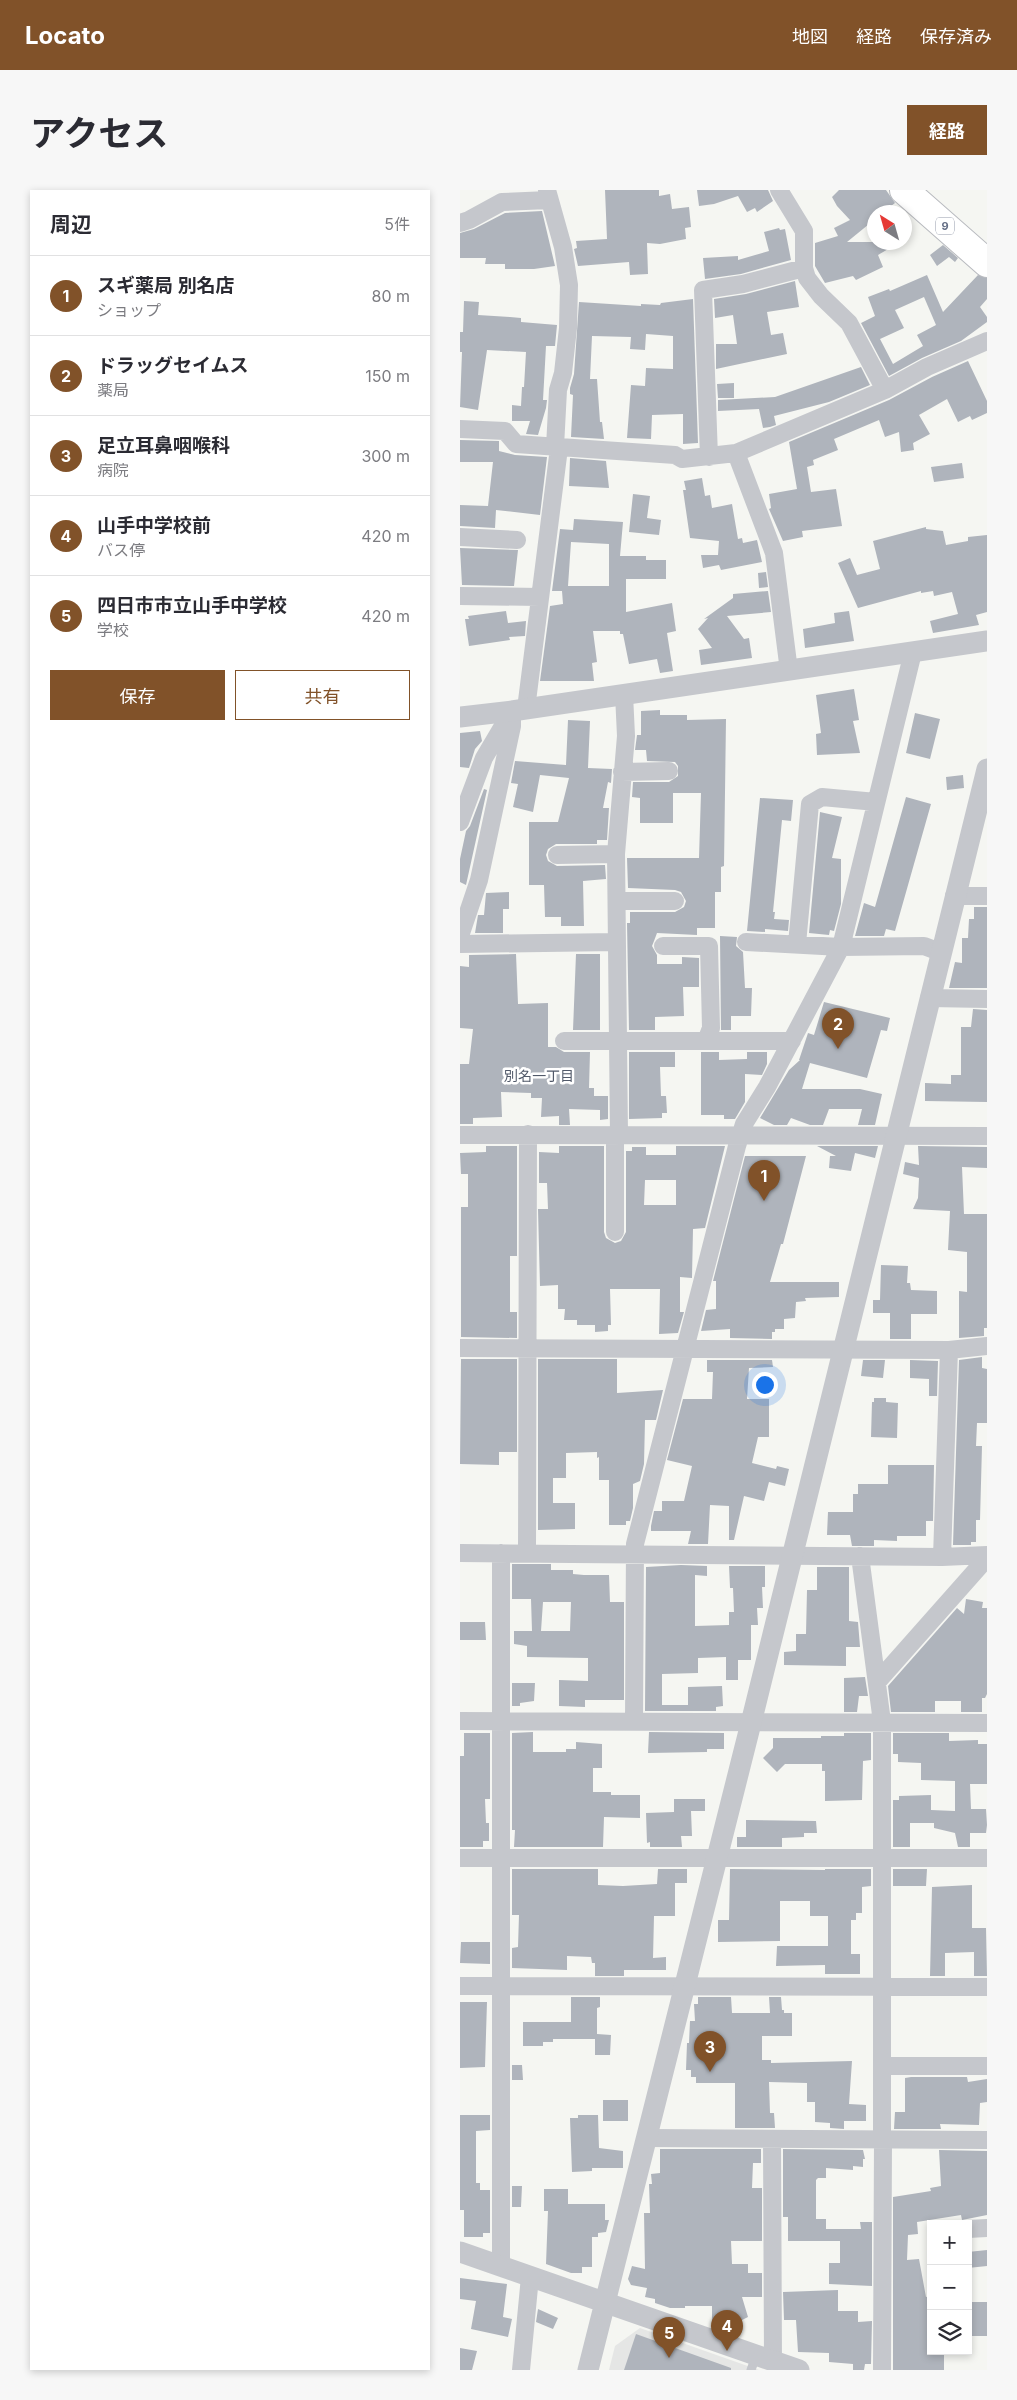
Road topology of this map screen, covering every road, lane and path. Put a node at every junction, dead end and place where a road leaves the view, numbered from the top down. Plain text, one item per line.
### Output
1 (779, 190) edge
2 (904, 190) edge
3 (548, 195) edge
4 (460, 223) edge
5 (987, 263) edge
6 (804, 268) junction
7 (987, 340) edge
8 (885, 390) junction
9 (460, 430) edge
10 (557, 448) junction
11 (736, 453) junction
12 (709, 457) junction
13 (460, 537) edge
14 (518, 540) dead end
15 (460, 596) edge
16 (540, 597) junction
17 (987, 641) edge
18 (913, 652) junction
19 (789, 671) junction
20 (624, 694) junction
21 (519, 710) junction
22 (460, 717) edge
23 (668, 771) dead end
24 (622, 772) junction
25 (986, 777) edge
26 (876, 802) junction
27 (460, 822) edge
28 (616, 854) junction
29 (557, 855) dead end
30 (954, 896) junction
31 (987, 896) edge
32 (616, 900) junction
33 (675, 901) dead end
34 (460, 936) edge
35 (617, 942) junction
36 (746, 942) dead end
37 (460, 944) edge
38 (797, 944) junction
39 (663, 946) dead end
40 (841, 947) junction
41 (940, 952) junction
42 (929, 998) junction
43 (987, 999) edge
44 (792, 1040) junction
45 (564, 1041) dead end
46 (618, 1041) junction
47 (706, 1041) junction
48 (528, 1134) junction
49 (460, 1135) edge
50 (617, 1135) junction
51 (740, 1135) junction
52 (896, 1135) junction
53 (987, 1136) edge
54 (615, 1232) dead end
55 (987, 1346) edge
56 (460, 1348) edge
57 (844, 1348) junction
58 (528, 1349) junction
59 (685, 1350) junction
60 (949, 1350) junction
61 (460, 1553) edge
62 (501, 1553) junction
63 (526, 1553) junction
64 (635, 1553) junction
65 (792, 1554) junction
66 (860, 1556) junction
67 (987, 1556) edge
68 (942, 1557) junction
69 (878, 1681) junction
70 (634, 1721) junction
71 (460, 1722) edge
72 (502, 1722) junction
73 (882, 1722) junction
74 (751, 1723) junction
75 (987, 1723) edge
76 (460, 1858) edge
77 (502, 1858) junction
78 (883, 1858) junction
79 (987, 1858) edge
80 (717, 1859) junction
81 (685, 1985) junction
82 (460, 1986) edge
83 (501, 1986) junction
84 (882, 1986) junction
85 (987, 1987) edge
86 (882, 2066) junction
87 (987, 2066) edge
88 (647, 2138) junction
89 (772, 2139) junction
90 (883, 2140) junction
91 (987, 2140) edge
92 (987, 2228) edge
93 (972, 2230) edge
94 (460, 2252) edge
95 (501, 2267) junction
96 (530, 2277) junction
97 (605, 2304) junction
98 (760, 2362) edge
99 (521, 2370) edge
100 (588, 2370) edge
101 (799, 2370) edge
102 (882, 2370) edge

1 - 6 street
2 - 5 main road, 9
3 - 4 street
3 - 10 street
6 - 8 street
6 - 12 street
7 - 8 street
8 - 11 street
9 - 10 street
10 - 12 street
10 - 16 street
11 - 12 street
11 - 19 street
13 - 14 street
15 - 16 street
16 - 21 street
17 - 18 street
18 - 19 street
18 - 26 street
19 - 20 street
20 - 21 street
20 - 24 street
21 - 22 street
21 - 27 street
21 - 34 street
23 - 24 street
24 - 28 street
25 - 30 street
26 - 38 street
26 - 40 street
28 - 29 street
28 - 32 street
30 - 31 street
30 - 41 street
32 - 33 street
32 - 35 street
35 - 37 street
35 - 46 street
36 - 38 street
38 - 40 street
39 - 47 street
40 - 41 street
40 - 44 street
41 - 42 street
42 - 43 street
42 - 52 street
44 - 47 street
44 - 51 street
45 - 46 street
46 - 47 street
46 - 50 street
48 - 49 street
48 - 50 street
48 - 58 street
50 - 51 street
50 - 54 street
51 - 52 street
51 - 59 street
52 - 53 street
52 - 57 street
55 - 60 street
56 - 58 street
57 - 59 street
57 - 60 street
57 - 65 street
58 - 59 street
58 - 63 street
59 - 64 street
60 - 68 street
61 - 62 street
62 - 63 street
62 - 72 street
63 - 64 street
64 - 65 street
64 - 70 street
65 - 66 street
65 - 74 street
66 - 68 street
66 - 69 street
67 - 68 street
67 - 69 street
69 - 73 street
70 - 72 street
70 - 74 street
71 - 72 street
72 - 77 street
73 - 74 street
73 - 75 street
73 - 78 street
74 - 80 street
76 - 77 street
77 - 80 street
77 - 83 street
78 - 79 street
78 - 80 street
78 - 84 street
80 - 81 street
81 - 83 street
81 - 84 street
81 - 88 street
82 - 83 street
83 - 95 street
84 - 85 street
84 - 86 street
86 - 87 street
86 - 90 street
88 - 89 street
88 - 97 street
89 - 90 street
89 - 98 street
90 - 91 street
90 - 102 street
92 - 93 street
94 - 95 street
95 - 96 street
96 - 97 street
96 - 99 street
97 - 98 street
97 - 100 street
98 - 101 street

